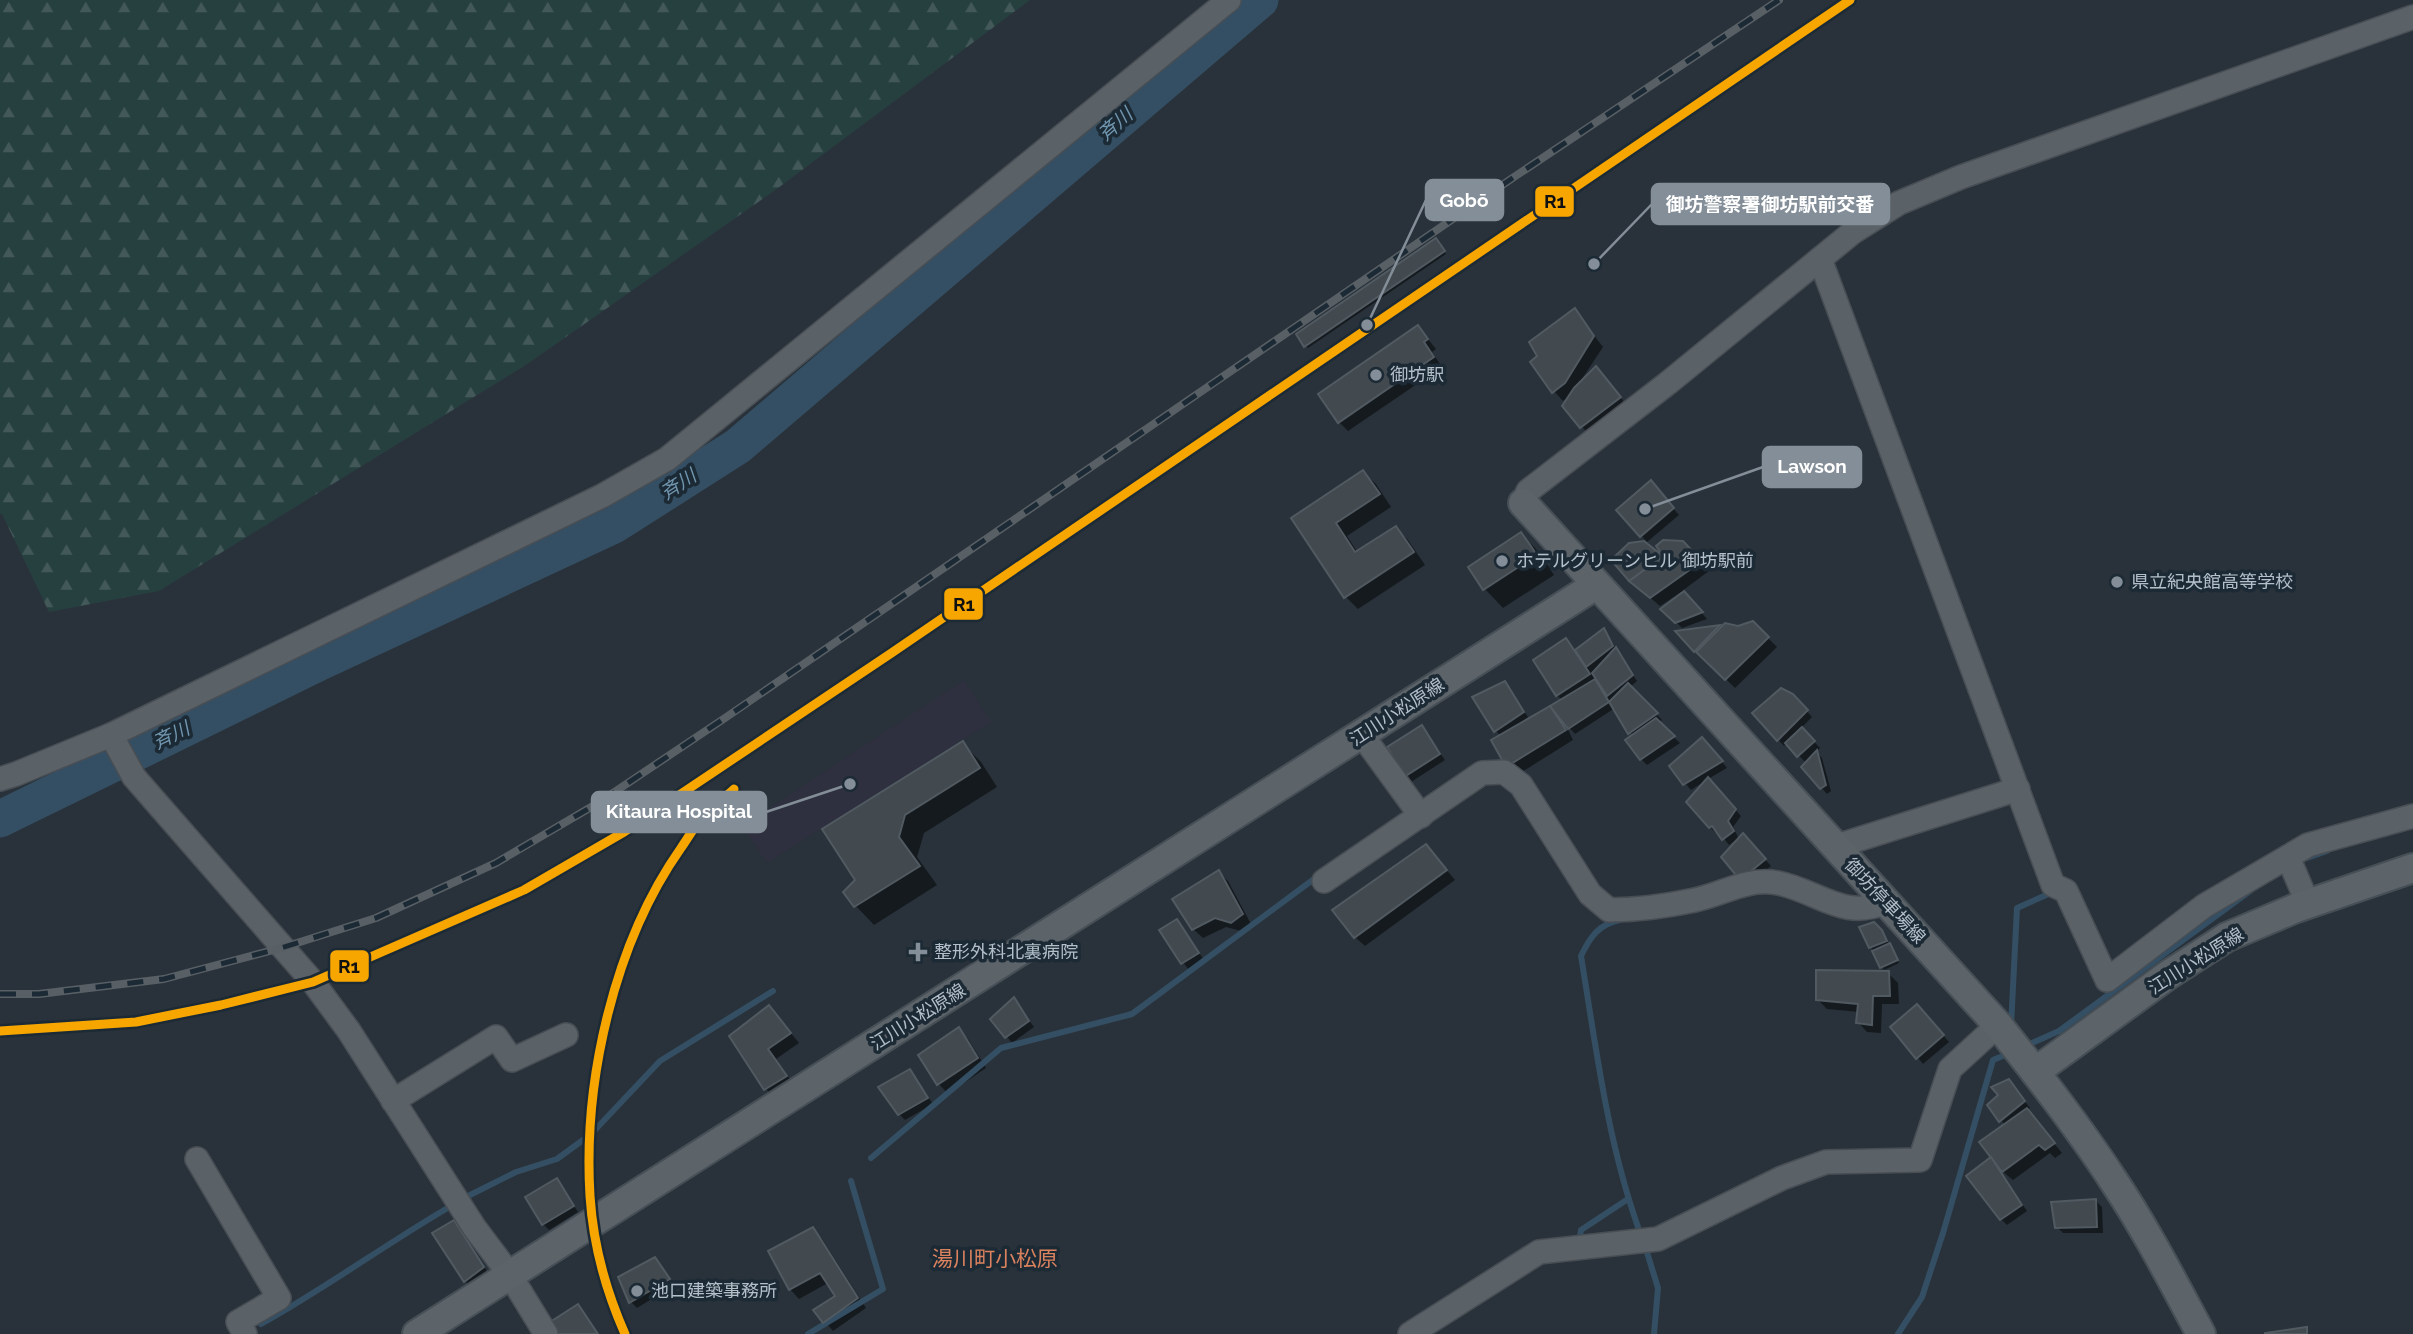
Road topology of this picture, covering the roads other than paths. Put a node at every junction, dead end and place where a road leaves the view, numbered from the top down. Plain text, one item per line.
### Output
1 (1229, 0) edge
2 (2413, 17) edge
3 (1820, 259) junction
4 (1523, 503) joint
5 (1596, 584) junction
6 (111, 735) junction
7 (1362, 735) junction
8 (0, 779) edge
9 (2018, 789) junction
10 (1421, 816) junction
11 (2413, 816) edge
12 (1834, 846) junction
13 (2289, 858) junction
14 (2413, 868) edge
15 (1324, 881) dead end
16 (1886, 902) junction
17 (2308, 903) junction
18 (1998, 1025) junction
19 (566, 1035) dead end
20 (2035, 1072) junction
21 (393, 1101) junction
22 (197, 1159) dead end
23 (510, 1275) junction
24 (245, 1334) edge
25 (417, 1334) edge
26 (546, 1334) edge
27 (1410, 1334) edge
28 (2201, 1334) edge

1 - 6 street
2 - 3 street
3 - 4 street
3 - 9 street
4 - 5 main road, 御坊停車場線
5 - 7 main road, 江川小松原線
5 - 12 main road, 御坊停車場線
6 - 8 street
6 - 21 street
7 - 10 street
7 - 23 main road, 江川小松原線
9 - 12 street
9 - 13 street
10 - 15 street
10 - 16 street
11 - 13 street
12 - 16 main road, 御坊停車場線
13 - 17 street
14 - 17 main road, 江川小松原線
16 - 18 main road, 御坊停車場線
17 - 20 main road, 江川小松原線
18 - 20 main road, 御坊停車場線
18 - 27 street
19 - 21 street
20 - 28 main road, 御坊停車場線
21 - 23 street
22 - 24 street
23 - 25 main road, 江川小松原線
23 - 26 street

